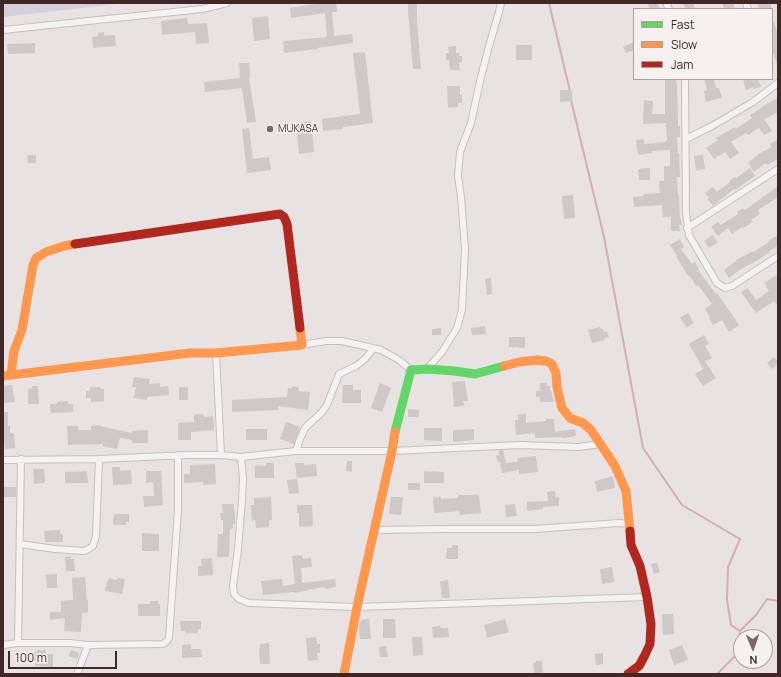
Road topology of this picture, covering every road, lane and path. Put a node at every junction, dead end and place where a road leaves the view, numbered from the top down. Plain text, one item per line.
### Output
1 (227, 3) edge
2 (501, 3) edge
3 (3, 30) edge
4 (685, 80) edge
5 (776, 85) edge
6 (686, 139) junction
7 (778, 169) edge
8 (688, 228) junction
9 (778, 256) edge
10 (302, 345) junction
11 (373, 349) junction
12 (216, 352) junction
13 (427, 369) junction
14 (411, 370) junction
15 (7, 375) edge
16 (601, 444) junction
17 (296, 451) junction
18 (392, 451) junction
19 (178, 455) junction
20 (221, 455) junction
21 (241, 457) junction
22 (99, 458) junction
23 (21, 459) junction
24 (3, 460) edge
25 (629, 524) junction
26 (374, 530) junction
27 (20, 544) junction
28 (647, 597) junction
29 (357, 607) junction
30 (18, 643) junction
31 (3, 645) edge
32 (88, 645) junction
33 (77, 674) edge
34 (344, 674) edge
35 (628, 674) edge

1 - 3 street
2 - 13 street
4 - 6 street
5 - 6 street
6 - 8 street
7 - 8 street
8 - 9 street
10 - 11 street
10 - 12 street
10 - 15 street
11 - 14 street
11 - 17 street
12 - 15 street
12 - 20 street
13 - 14 street
13 - 16 street
14 - 18 street
16 - 18 street
16 - 25 street
17 - 18 street
17 - 21 street
18 - 26 street
19 - 20 street
19 - 22 street
19 - 32 street
20 - 21 street
21 - 29 street
22 - 23 street
22 - 27 street
23 - 24 street
23 - 27 street
25 - 26 street
25 - 28 street
26 - 29 street
27 - 30 street
28 - 29 street
28 - 35 street
29 - 34 street
30 - 31 street
30 - 32 street
32 - 33 street

